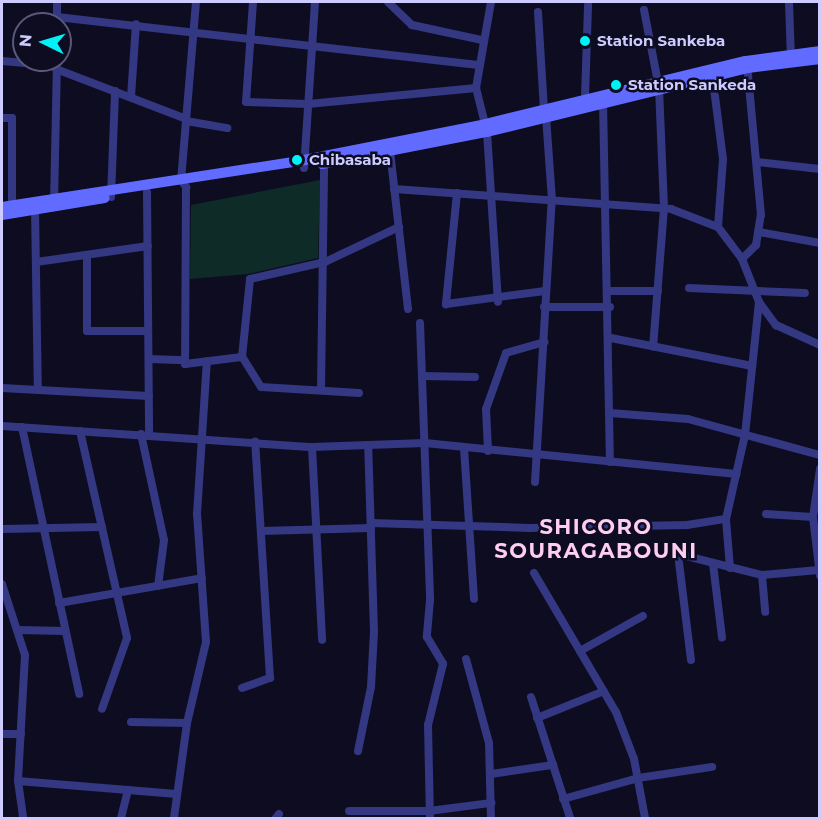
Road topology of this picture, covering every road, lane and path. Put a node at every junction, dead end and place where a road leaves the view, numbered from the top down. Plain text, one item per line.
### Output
1 (196, 2) edge
2 (253, 2) edge
3 (315, 2) edge
4 (388, 2) edge
5 (491, 2) edge
6 (789, 2) edge
7 (588, 5) dead end
8 (644, 10) dead end
9 (538, 12) dead end
10 (72, 21) edge
11 (136, 24) junction
12 (194, 30) junction
13 (251, 35) junction
14 (482, 40) junction
15 (312, 43) junction
16 (819, 51) edge
17 (791, 55) junction
18 (819, 59) edge
19 (747, 64) junction
20 (478, 65) junction
21 (72, 71) edge
22 (56, 72) edge
23 (712, 72) junction
24 (658, 84) junction
25 (476, 88) junction
26 (115, 91) junction
27 (131, 98) junction
28 (585, 98) junction
29 (603, 100) junction
30 (308, 104) junction
31 (545, 113) junction
32 (2, 118) edge
33 (186, 120) junction
34 (227, 128) dead end
35 (486, 128) junction
36 (390, 151) junction
37 (757, 162) junction
38 (304, 164) junction
39 (324, 164) junction
40 (819, 169) edge
41 (184, 184) junction
42 (394, 189) junction
43 (147, 192) junction
44 (457, 193) junction
45 (111, 194) junction
46 (492, 196) junction
47 (552, 200) junction
48 (54, 202) junction
49 (606, 204) junction
50 (35, 208) junction
51 (664, 208) junction
52 (7, 210) edge
53 (399, 227) junction
54 (718, 227) junction
55 (759, 232) junction
56 (819, 243) edge
57 (148, 246) junction
58 (87, 255) junction
59 (742, 259) junction
60 (36, 262) junction
61 (325, 262) junction
62 (689, 288) dead end
63 (545, 291) junction
64 (609, 291) junction
65 (657, 291) junction
66 (754, 291) junction
67 (805, 293) dead end
68 (498, 302) junction
69 (759, 302) junction
70 (543, 307) junction
71 (610, 307) junction
72 (408, 309) dead end
73 (420, 323) dead end
74 (148, 331) junction
75 (611, 338) junction
76 (544, 342) junction
77 (819, 345) edge
78 (653, 347) junction
79 (242, 357) junction
80 (148, 359) junction
81 (185, 360) junction
82 (207, 361) junction
83 (752, 366) junction
84 (422, 376) junction
85 (475, 377) dead end
86 (2, 388) edge
87 (321, 389) junction
88 (38, 390) junction
89 (358, 393) dead end
90 (149, 396) junction
91 (610, 413) junction
92 (2, 426) edge
93 (22, 428) junction
94 (80, 431) junction
95 (145, 434) junction
96 (745, 435) junction
97 (204, 437) junction
98 (255, 441) junction
99 (425, 443) junction
100 (368, 445) junction
101 (312, 447) junction
102 (464, 448) junction
103 (488, 451) junction
104 (819, 455) edge
105 (539, 457) junction
106 (610, 462) junction
107 (819, 469) edge
108 (736, 474) junction
109 (535, 482) dead end
110 (766, 514) dead end
111 (813, 517) junction
112 (726, 519) junction
113 (427, 522) junction
114 (371, 525) junction
115 (472, 525) junction
116 (102, 527) junction
117 (43, 528) junction
118 (2, 529) edge
119 (316, 529) junction
120 (261, 531) junction
121 (713, 564) junction
122 (730, 568) junction
123 (819, 570) edge
124 (534, 573) dead end
125 (762, 575) junction
126 (819, 576) edge
127 (202, 578) junction
128 (2, 584) edge
129 (158, 586) junction
130 (117, 593) junction
131 (474, 599) dead end
132 (59, 603) junction
133 (765, 612) dead end
134 (643, 616) dead end
135 (18, 630) junction
136 (65, 631) junction
137 (722, 637) dead end
138 (322, 640) dead end
139 (580, 651) junction
140 (466, 659) dead end
141 (691, 660) dead end
142 (242, 688) dead end
143 (603, 691) junction
144 (79, 694) dead end
145 (531, 697) dead end
146 (102, 709) dead end
147 (537, 718) junction
148 (131, 722) dead end
149 (187, 723) junction
150 (2, 734) edge
151 (21, 734) junction
152 (358, 751) dead end
153 (552, 765) junction
154 (712, 767) dead end
155 (490, 774) junction
156 (638, 778) junction
157 (18, 781) junction
158 (128, 790) junction
159 (176, 794) junction
160 (563, 799) junction
161 (491, 803) junction
162 (349, 811) dead end
163 (430, 815) edge
164 (23, 819) edge
165 (121, 819) edge
166 (174, 819) edge
167 (492, 819) edge
168 (570, 819) edge
169 (645, 819) edge

1 - 12 street
2 - 13 street
3 - 15 street
4 - 14 street
5 - 14 street
6 - 17 street
7 - 28 street
8 - 24 street
9 - 31 street
10 - 11 street
11 - 12 street
11 - 27 street
12 - 13 street
12 - 33 street
13 - 15 street
13 - 30 street
14 - 20 street
15 - 20 street
15 - 30 street
16 - 17 main road
17 - 18 main road
17 - 19 main road
19 - 23 main road
19 - 37 street
20 - 25 street
21 - 26 street
22 - 48 street
23 - 24 main road
23 - 54 street
24 - 28 main road
24 - 29 main road
24 - 51 street
25 - 30 street
25 - 35 street
26 - 27 street
26 - 45 street
27 - 33 street
28 - 31 main road
29 - 31 main road
29 - 49 street
30 - 38 street
31 - 35 main road
31 - 47 street
32 - 52 street
33 - 34 street
33 - 41 street
35 - 36 main road
35 - 38 main road
35 - 46 street
36 - 39 main road
36 - 42 street
37 - 40 street
37 - 55 street
38 - 39 main road
38 - 41 main road
39 - 61 street
41 - 43 main road
41 - 45 main road
41 - 81 street
42 - 44 street
42 - 53 street
43 - 45 main road
43 - 57 street
44 - 46 street
44 - 68 street
45 - 48 main road
46 - 47 street
46 - 68 street
47 - 49 street
47 - 63 street
48 - 50 main road
48 - 52 main road
49 - 51 street
49 - 64 street
50 - 52 main road
50 - 60 street
51 - 54 street
51 - 65 street
53 - 61 street
53 - 72 street
54 - 59 street
55 - 56 street
55 - 59 street
57 - 58 street
57 - 74 street
58 - 60 street
58 - 74 street
59 - 66 street
60 - 88 street
61 - 79 street
61 - 87 street
62 - 66 street
63 - 68 street
63 - 70 street
64 - 65 street
64 - 71 street
65 - 78 street
66 - 67 street
66 - 69 street
69 - 77 street
69 - 83 street
70 - 71 street
70 - 76 street
71 - 75 street
73 - 84 street
74 - 80 street
75 - 78 street
75 - 91 street
76 - 103 street
76 - 105 street
78 - 83 street
79 - 82 street
79 - 87 street
80 - 81 street
80 - 90 street
81 - 82 street
82 - 97 street
83 - 96 street
84 - 85 street
84 - 99 street
86 - 88 street
87 - 89 street
88 - 90 street
90 - 95 street
91 - 96 street
91 - 106 street
92 - 93 street
93 - 94 street
93 - 117 street
94 - 95 street
94 - 116 street
95 - 97 street
95 - 129 street
96 - 104 street
96 - 108 street
97 - 98 street
97 - 127 street
98 - 101 street
98 - 120 street
99 - 100 street
99 - 102 street
99 - 113 street
100 - 101 street
100 - 114 street
101 - 119 street
102 - 103 street
102 - 115 street
103 - 105 street
105 - 106 street
105 - 109 street
106 - 108 street
107 - 111 street
108 - 112 street
110 - 111 street
111 - 123 street
112 - 115 street
112 - 122 street
113 - 114 street
113 - 115 street
113 - 163 street
114 - 119 street
114 - 152 street
115 - 131 street
116 - 117 street
116 - 130 street
117 - 118 street
117 - 132 street
119 - 120 street
119 - 138 street
120 - 142 street
121 - 122 street
121 - 137 street
121 - 141 street
122 - 125 street
123 - 125 street
123 - 126 street
124 - 139 street
125 - 133 street
127 - 129 street
127 - 149 street
128 - 135 street
129 - 130 street
130 - 132 street
130 - 146 street
132 - 136 street
134 - 139 street
135 - 136 street
135 - 151 street
136 - 144 street
139 - 143 street
140 - 155 street
143 - 147 street
143 - 156 street
145 - 147 street
147 - 153 street
148 - 149 street
149 - 159 street
150 - 151 street
151 - 157 street
153 - 155 street
153 - 160 street
154 - 156 street
155 - 161 street
156 - 160 street
156 - 169 street
157 - 158 street
157 - 164 street
158 - 159 street
158 - 165 street
159 - 166 street
160 - 168 street
161 - 163 street
161 - 167 street
162 - 163 street

